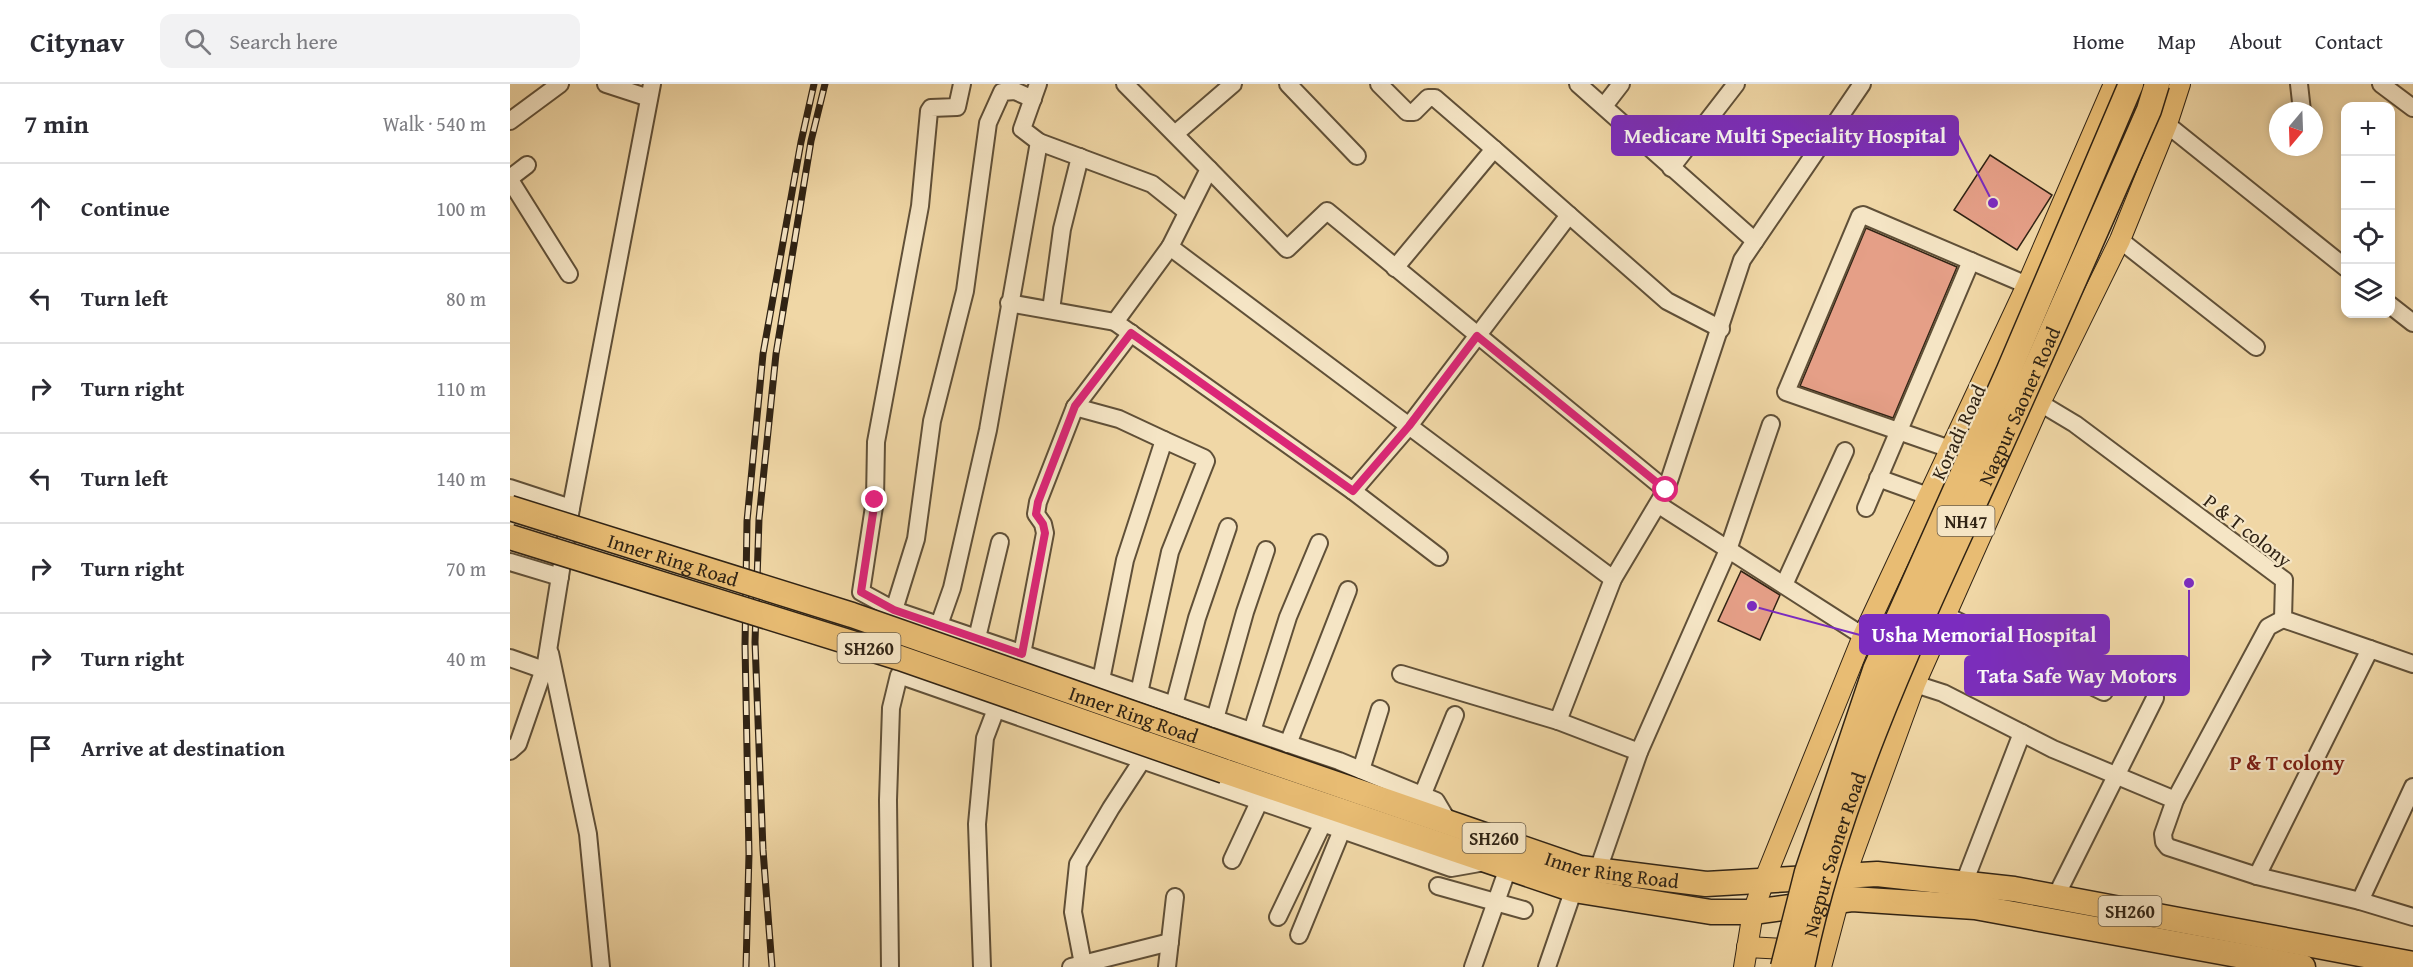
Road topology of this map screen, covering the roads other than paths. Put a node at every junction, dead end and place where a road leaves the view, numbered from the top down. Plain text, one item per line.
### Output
1 (560, 84) edge
2 (606, 84) edge
3 (962, 84) edge
4 (1125, 84) edge
5 (1233, 84) edge
6 (1288, 84) edge
7 (1379, 84) edge
8 (1578, 84) edge
9 (1621, 84) edge
10 (1736, 84) edge
11 (1862, 84) edge
12 (2115, 84) edge
13 (2131, 84) edge
14 (2157, 84) edge
15 (2180, 84) edge
16 (2299, 84) edge
17 (2380, 84) edge
18 (650, 91) edge
19 (1035, 91) edge
20 (2301, 102) edge
21 (1604, 106) junction
22 (2413, 108) edge
23 (510, 121) edge
24 (2167, 124) junction
25 (1175, 134) junction
26 (1039, 142) junction
27 (1494, 149) junction
28 (1357, 156) dead end
29 (1080, 157) junction
30 (527, 165) dead end
31 (1671, 168) junction
32 (1209, 169) junction
33 (510, 179) edge
34 (1187, 212) junction
35 (1569, 215) junction
36 (2120, 240) junction
37 (1755, 242) junction
38 (1170, 247) junction
39 (1971, 261) junction
40 (2341, 264) edge
41 (1395, 268) junction
42 (570, 274) dead end
43 (2027, 285) junction
44 (1010, 303) junction
45 (2395, 308) edge
46 (1051, 310) junction
47 (1115, 322) junction
48 (2413, 323) edge
49 (1721, 329) junction
50 (1131, 333) junction
51 (1477, 336) junction
52 (2256, 347) dead end
53 (2040, 403) junction
54 (1075, 406) junction
55 (1771, 424) dead end
56 (1409, 426) junction
57 (1899, 430) junction
58 (1164, 440) junction
59 (1950, 448) junction
60 (1845, 451) dead end
61 (1878, 478) junction
62 (510, 488) edge
63 (1666, 490) junction
64 (1353, 491) junction
65 (1928, 496) junction
66 (1659, 505) junction
67 (510, 508) edge
68 (571, 508) junction
69 (1866, 508) dead end
70 (1228, 527) dead end
71 (510, 537) edge
72 (1000, 542) dead end
73 (1319, 543) dead end
74 (1266, 550) dead end
75 (1728, 550) junction
76 (1439, 557) dead end
77 (510, 562) edge
78 (560, 577) junction
79 (1613, 579) junction
80 (1784, 585) junction
81 (1348, 590) dead end
82 (894, 610) junction
83 (1945, 615) junction
84 (1872, 618) junction
85 (2283, 619) junction
86 (939, 626) junction
87 (1863, 636) junction
88 (1936, 636) junction
89 (977, 638) junction
90 (549, 646) junction
91 (2370, 649) junction
92 (1022, 654) junction
93 (510, 658) edge
94 (2413, 664) edge
95 (544, 670) junction
96 (1401, 674) dead end
97 (1101, 680) junction
98 (1915, 684) junction
99 (2104, 692) dead end
100 (1139, 693) junction
101 (2155, 698) dead end
102 (1174, 705) junction
103 (996, 709) junction
104 (1380, 709) dead end
105 (1455, 716) dead end
106 (1215, 719) junction
107 (1558, 721) junction
108 (1252, 731) junction
109 (2022, 733) junction
110 (1288, 744) junction
111 (510, 751) edge
112 (1639, 752) junction
113 (1143, 759) junction
114 (1361, 770) junction
115 (2116, 775) junction
116 (2413, 788) edge
117 (1422, 796) junction
118 (1260, 800) junction
119 (2175, 800) junction
120 (1323, 823) junction
121 (1449, 823) junction
122 (1342, 830) junction
123 (1232, 860) dead end
124 (1498, 865) junction
125 (1584, 876) junction
126 (1845, 876) junction
127 (2258, 876) junction
128 (1764, 881) junction
129 (1964, 883) junction
130 (1438, 886) dead end
131 (2056, 896) junction
132 (1175, 897) dead end
133 (1838, 901) junction
134 (2360, 901) junction
135 (1496, 902) junction
136 (1524, 910) dead end
137 (1753, 912) junction
138 (1278, 916) dead end
139 (2413, 917) edge
140 (1299, 935) dead end
141 (1170, 942) junction
142 (1747, 947) junction
143 (1823, 959) edge
144 (2413, 964) edge
145 (1077, 965) edge
146 (601, 967) edge
147 (890, 967) edge
148 (982, 967) edge
149 (1167, 967) edge
150 (1473, 967) edge
151 (1547, 967) edge
152 (1744, 967) edge
153 (1783, 967) edge
154 (1803, 967) edge
155 (2303, 967) edge

1 - 23 street
2 - 18 street
3 - 82 street
4 - 25 street
5 - 25 street
6 - 28 street
7 - 27 street
8 - 21 street
9 - 21 street
10 - 31 street
11 - 37 street
12 - 24 street
12 - 43 main road, Koradi Road / NH47
13 - 153 highway, Nagpur Saoner Road / NH47, bridge
14 - 154 highway, Nagpur Saoner Road / NH47, bridge
15 - 24 main road
16 - 20 street
17 - 22 street
18 - 68 street
19 - 26 street
19 - 82 street
21 - 31 street
24 - 36 main road
24 - 40 street
25 - 32 street
26 - 29 street
26 - 44 street
27 - 35 street
27 - 41 street
29 - 34 street
29 - 46 street
30 - 33 street
31 - 37 street
32 - 34 street
32 - 41 street
33 - 42 street
34 - 38 street
35 - 49 street
35 - 51 street
36 - 52 street
36 - 53 main road
37 - 49 street
38 - 47 street
38 - 56 street
39 - 43 street
39 - 57 street
39 - 57 street
41 - 51 street
43 - 59 main road, Koradi Road / NH47
44 - 46 street
44 - 86 street
45 - 48 street
46 - 47 street
47 - 50 street
49 - 63 street
50 - 54 street
50 - 64 street
51 - 56 street
51 - 63 street
53 - 83 main road
53 - 85 street, P & T colony
54 - 58 street
54 - 92 street
55 - 75 street
56 - 64 street
56 - 79 street
57 - 59 street
57 - 61 street
58 - 97 street
58 - 100 street
59 - 65 main road, Koradi Road / NH47
60 - 80 street
61 - 65 street
61 - 69 street
62 - 68 street
63 - 66 street
64 - 76 street
65 - 84 main road, Koradi Road / NH47
66 - 75 street
66 - 79 street
67 - 121 highway, Inner Ring Road / SH260, bridge
68 - 78 street
70 - 102 street
71 - 124 highway, Inner Ring Road / SH260, bridge
72 - 89 street
73 - 108 street
74 - 106 street
75 - 80 street
75 - 112 street
77 - 78 street
78 - 90 street
79 - 107 street
80 - 87 street
81 - 110 street
82 - 86 street
83 - 88 main road
83 - 99 street
84 - 87 main road, Koradi Road / NH47
84 - 88 main road
85 - 91 street
85 - 119 street
86 - 89 street
87 - 128 main road, Koradi Road / NH47
88 - 98 main road
89 - 92 street
90 - 95 street
90 - 146 street
91 - 94 street
91 - 127 street
92 - 97 street
93 - 95 street
95 - 111 street
96 - 107 street
97 - 100 street
98 - 109 street
98 - 126 main road
100 - 102 street
101 - 115 street
102 - 106 street
103 - 113 street
103 - 147 street
103 - 148 street
104 - 114 street
105 - 117 street
106 - 108 street
107 - 112 street
108 - 110 street
109 - 115 street
109 - 129 street
110 - 114 street
112 - 125 street
113 - 118 street
113 - 145 street
114 - 117 street
115 - 119 street
115 - 131 street
116 - 134 street
117 - 121 street
118 - 120 street
118 - 123 street
119 - 127 street
120 - 122 street
120 - 138 street
121 - 125 highway, Inner Ring Road / SH260
122 - 124 street
122 - 140 street
124 - 125 highway, Inner Ring Road / SH260
124 - 135 street
125 - 128 highway, Inner Ring Road / SH260
125 - 137 highway, Inner Ring Road / SH260
125 - 151 street
126 - 128 highway, SH260
126 - 129 highway, SH260
126 - 133 main road
127 - 134 street
128 - 137 main road, NH47
129 - 131 highway, SH260
130 - 135 street
131 - 144 highway, SH260
132 - 141 street
133 - 137 highway, SH260
133 - 143 main road
133 - 155 highway, SH260
134 - 139 street
135 - 136 street
135 - 150 street
137 - 142 main road
141 - 145 street
141 - 149 street
142 - 143 main road
142 - 152 main road

